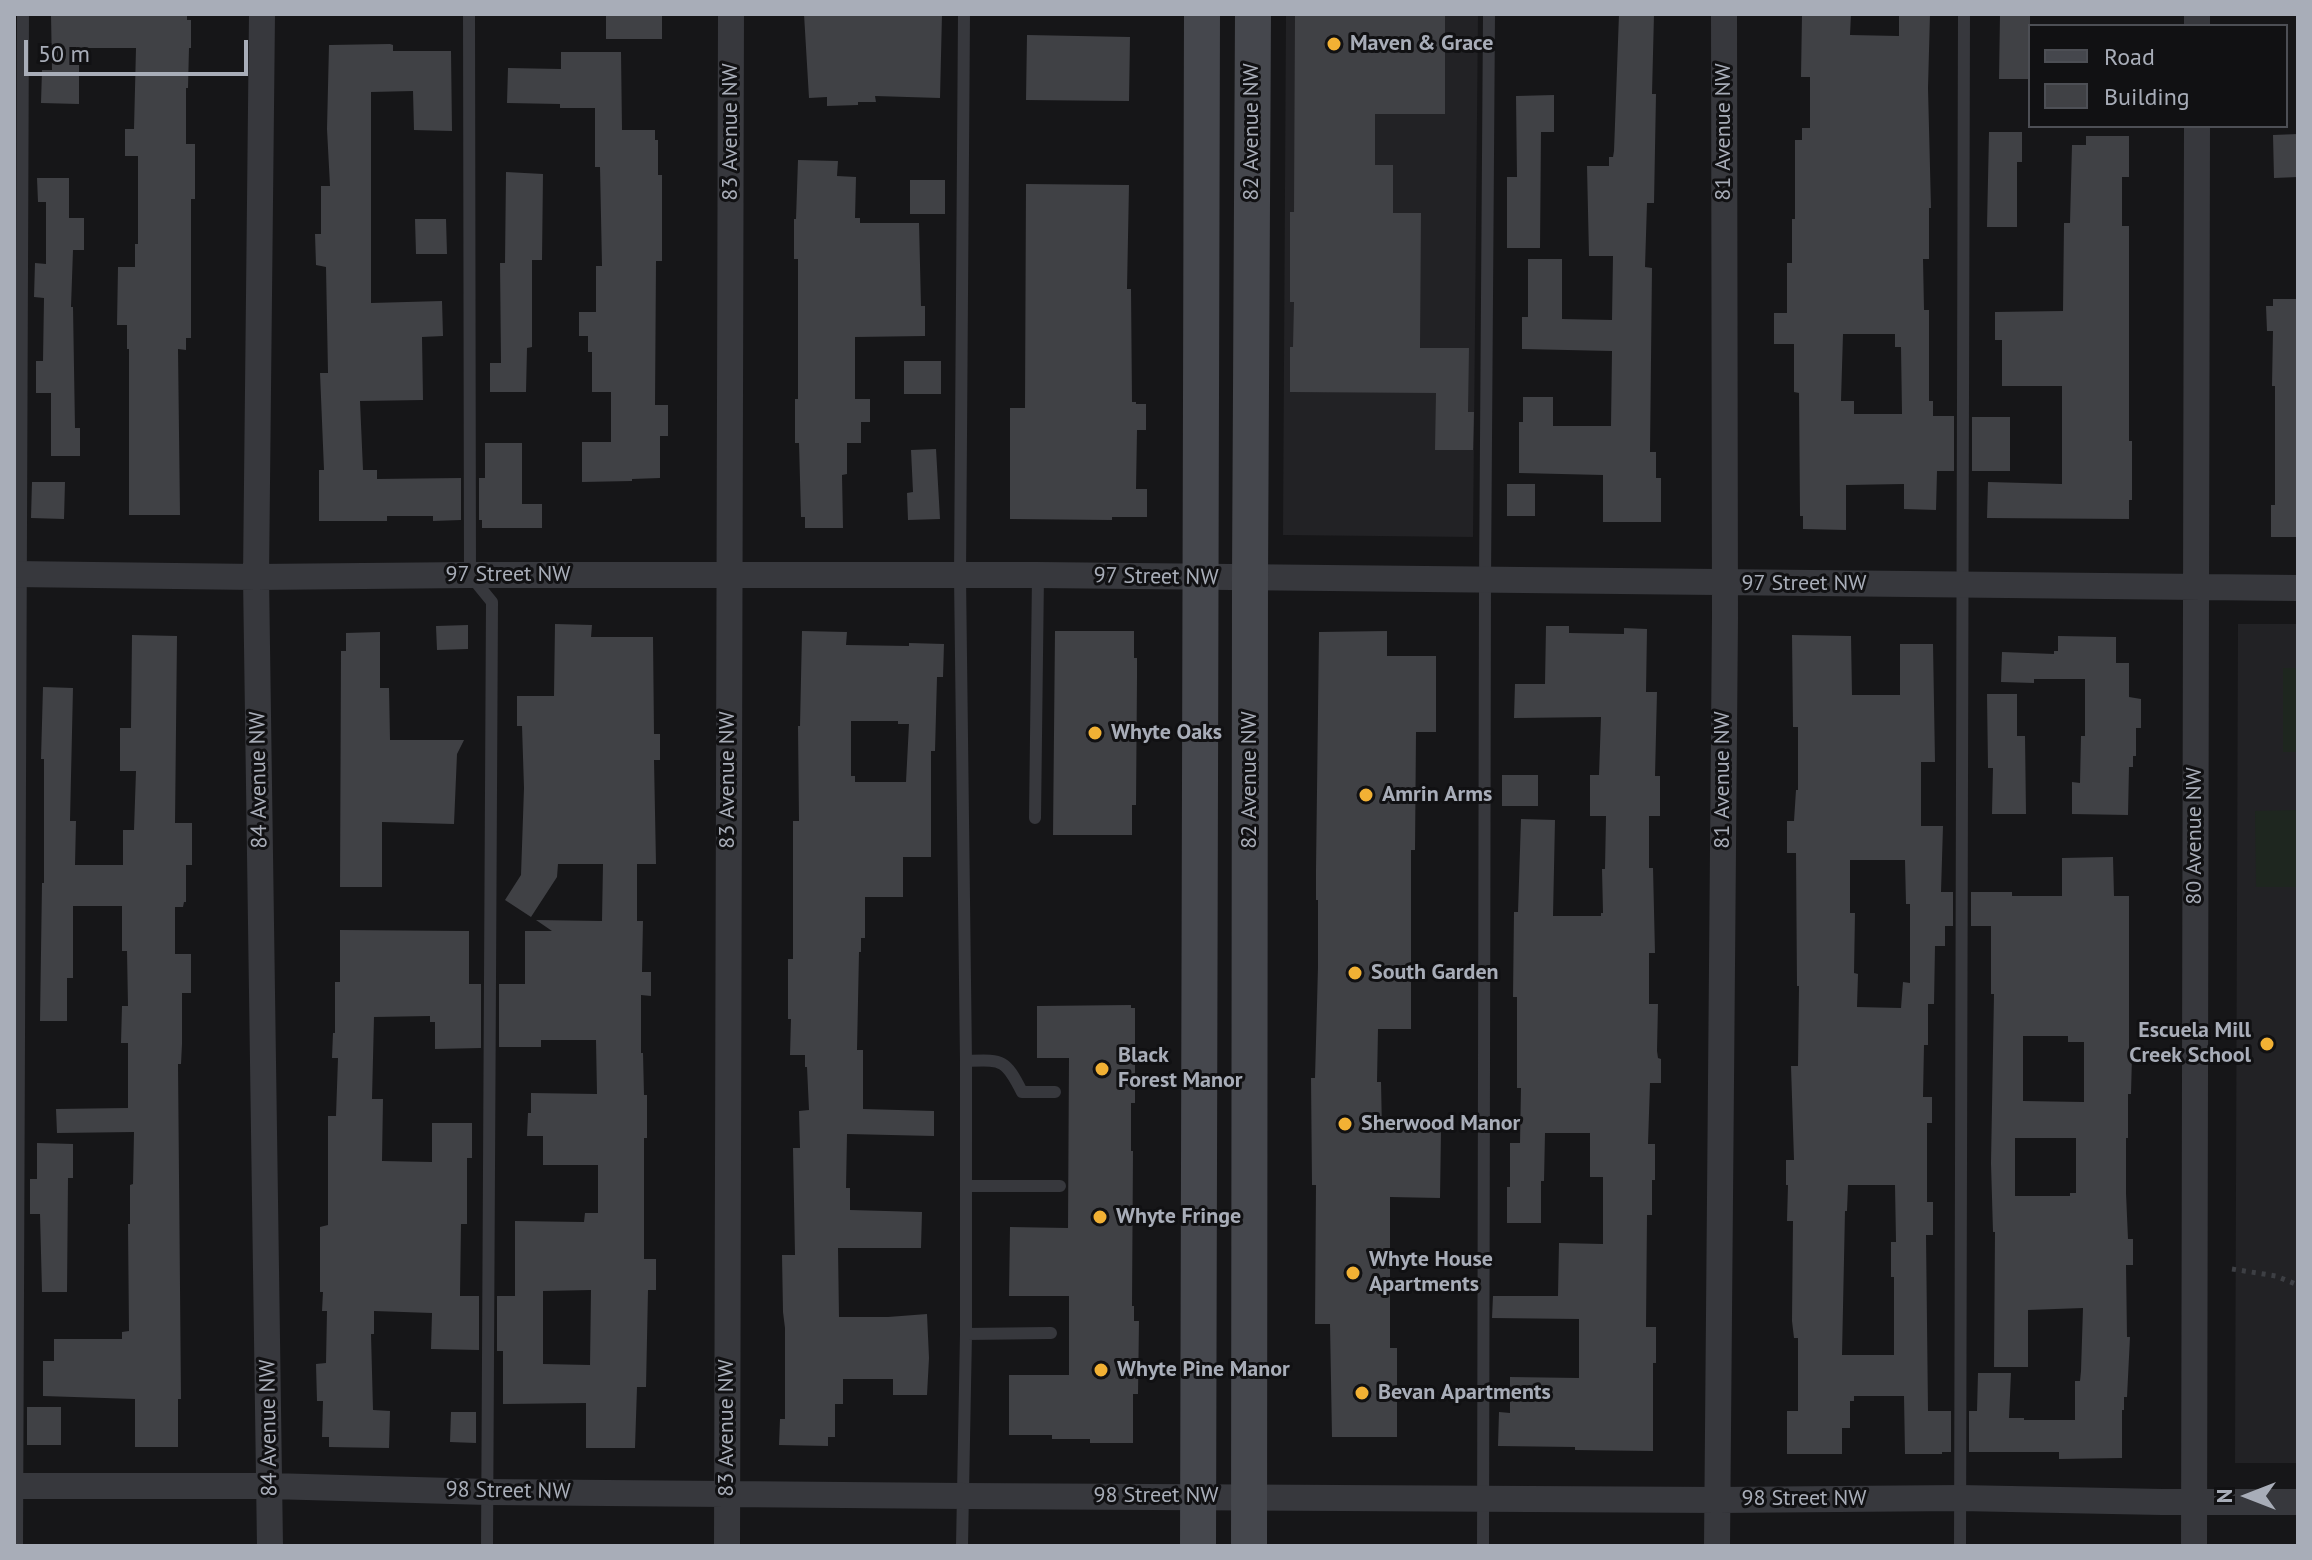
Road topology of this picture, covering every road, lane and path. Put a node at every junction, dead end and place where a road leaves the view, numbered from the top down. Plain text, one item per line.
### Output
1 (23, 14) edge
2 (262, 14) edge
3 (469, 14) edge
4 (731, 14) edge
5 (964, 14) edge
6 (1202, 14) edge
7 (1253, 14) edge
8 (1489, 14) edge
9 (1724, 14) edge
10 (1964, 14) edge
11 (2197, 128) edge
12 (17, 574) edge
13 (470, 575) junction
14 (728, 575) junction
15 (1038, 575) junction
16 (960, 576) junction
17 (256, 577) junction
18 (1250, 577) junction
19 (1201, 578) junction
20 (1485, 581) junction
21 (1725, 583) junction
22 (1962, 584) junction
23 (2195, 588) junction
24 (2298, 588) edge
25 (1035, 818) dead end
26 (966, 1061) junction
27 (1055, 1092) dead end
28 (966, 1186) junction
29 (1060, 1186) dead end
30 (2232, 1269) dead end
31 (2298, 1285) edge
32 (1051, 1333) dead end
33 (966, 1334) junction
34 (16, 1486) edge
35 (270, 1486) junction
36 (488, 1492) junction
37 (727, 1494) junction
38 (963, 1496) junction
39 (1198, 1497) junction
40 (1250, 1497) junction
41 (1960, 1498) junction
42 (1483, 1499) junction
43 (1718, 1500) junction
44 (2194, 1502) junction
45 (2298, 1502) edge
46 (17, 1546) edge
47 (270, 1546) edge
48 (487, 1546) edge
49 (727, 1546) edge
50 (962, 1546) edge
51 (1198, 1546) edge
52 (1249, 1546) edge
53 (1483, 1546) edge
54 (1717, 1546) edge
55 (1960, 1546) edge
56 (2194, 1546) edge

1 - 12 lane
2 - 17 street, 84 Avenue NW
3 - 13 lane
4 - 14 street, 83 Avenue NW
5 - 16 lane
6 - 19 main road
7 - 18 main road, 82 Avenue NW
8 - 20 lane
9 - 21 street, 81 Avenue NW
10 - 22 lane
11 - 23 street, 80 Avenue NW
12 - 17 street, 97 Street NW
12 - 34 lane
13 - 14 street, 97 Street NW
13 - 17 street, 97 Street NW
13 - 36 lane
14 - 16 street, 97 Street NW
14 - 37 street, 83 Avenue NW
15 - 16 street, 97 Street NW
15 - 19 street, 97 Street NW
15 - 25 lane
16 - 26 lane
17 - 35 street, 84 Avenue NW
18 - 19 street, 97 Street NW
18 - 20 street, 97 Street NW
18 - 40 main road, 82 Avenue NW
19 - 39 main road
20 - 21 street, 97 Street NW
20 - 42 lane
21 - 22 street, 97 Street NW
21 - 43 street, 81 Avenue NW
22 - 23 street, 97 Street NW
22 - 41 lane
23 - 24 street, 97 Street NW
23 - 44 street, 80 Avenue NW
26 - 27 lane
26 - 28 lane
28 - 29 lane
28 - 33 lane
30 - 31 path
32 - 33 lane
33 - 38 lane
34 - 35 street, 98 Street NW
34 - 46 lane
35 - 36 street, 98 Street NW
35 - 47 street, 84 Avenue NW
36 - 37 street, 98 Street NW
36 - 48 lane
37 - 38 street, 98 Street NW
37 - 49 street, 83 Avenue NW
38 - 39 street, 98 Street NW
38 - 50 lane
39 - 40 street, 98 Street NW
39 - 51 main road
40 - 42 street, 98 Street NW
40 - 52 main road, 82 Avenue NW
41 - 43 street, 98 Street NW
41 - 44 street, 98 Street NW
41 - 55 lane
42 - 43 street, 98 Street NW
42 - 53 lane
43 - 54 street, 81 Avenue NW
44 - 45 street, 98 Street NW
44 - 56 street, 80 Avenue NW

